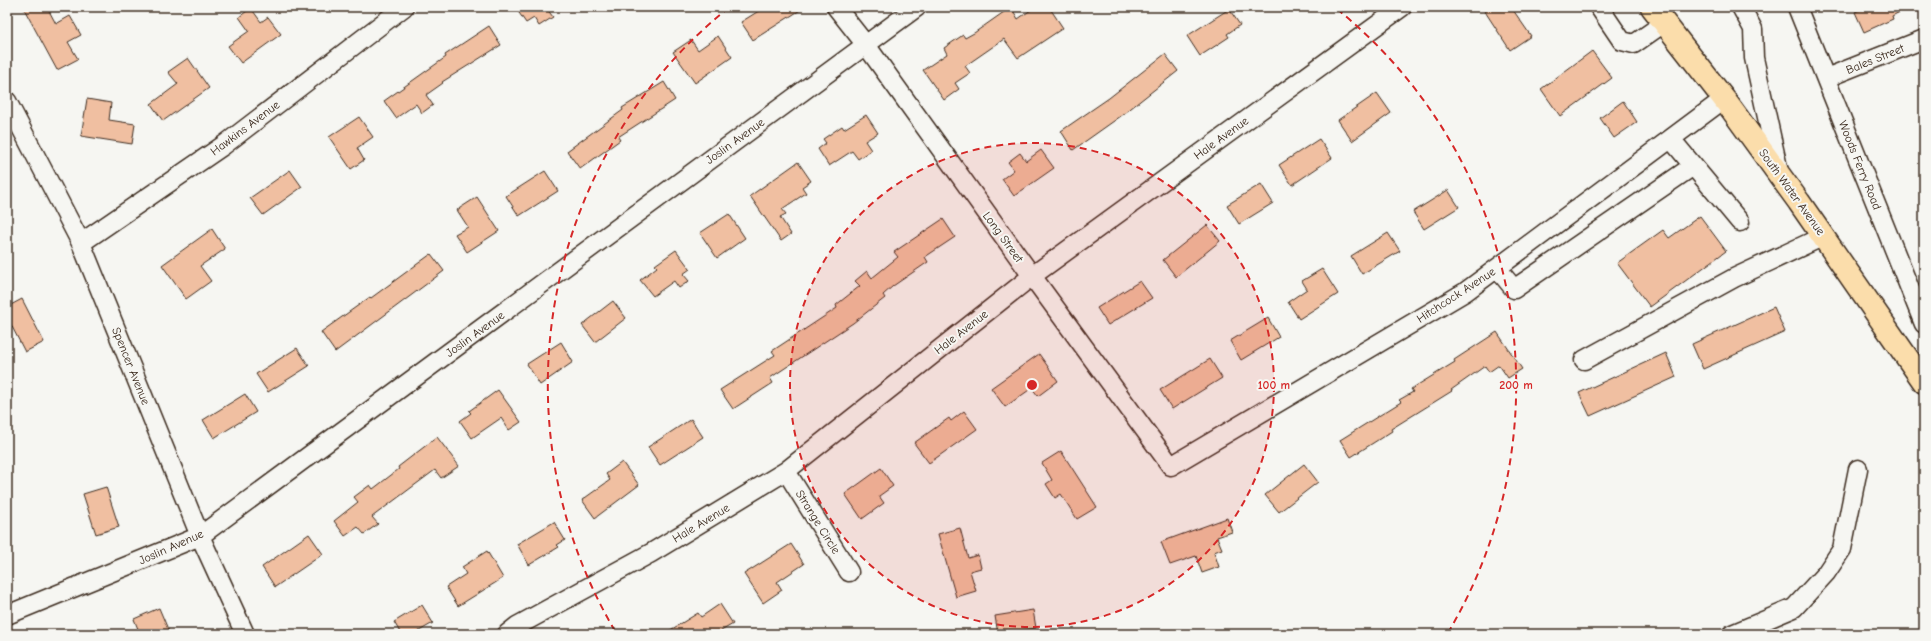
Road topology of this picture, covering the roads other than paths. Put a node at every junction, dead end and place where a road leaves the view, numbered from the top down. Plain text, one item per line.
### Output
1 (404, 7) edge
2 (836, 7) edge
3 (916, 7) edge
4 (1402, 7) edge
5 (1599, 7) edge
6 (1741, 7) edge
7 (1797, 7) edge
8 (1655, 11) edge
9 (1924, 39) edge
10 (866, 45) junction
11 (1826, 78) junction
12 (1724, 99) junction
13 (7, 101) edge
14 (1671, 139) junction
15 (1693, 166) junction
16 (1780, 176) junction
17 (1740, 222) dead end
18 (1824, 236) junction
19 (81, 243) junction
20 (1497, 268) junction
21 (1032, 276) junction
22 (1924, 324) edge
23 (1584, 360) dead end
24 (1921, 370) edge
25 (1171, 466) joint
26 (1858, 469) dead end
27 (786, 471) junction
28 (200, 536) junction
29 (849, 572) dead end
30 (7, 615) edge
31 (245, 634) edge
32 (507, 634) edge
33 (1732, 634) edge

1 - 19 street, Hawkins Avenue
2 - 10 street, Long Street
3 - 10 street, Joslin Avenue
4 - 21 street, Hale Avenue
5 - 8 street
6 - 16 street
7 - 11 street, Woods Ferry Road
8 - 12 main road, South Water Avenue
9 - 11 street, Bales Street
10 - 21 street, Long Street
10 - 28 street, Joslin Avenue
11 - 22 street, Woods Ferry Road
12 - 14 street, Hitchcock Avenue
12 - 16 main road, South Water Avenue
13 - 19 street, Spencer Avenue
14 - 15 street
14 - 20 street, Hitchcock Avenue
15 - 17 street
15 - 20 street
16 - 18 main road, South Water Avenue
18 - 23 street
18 - 24 main road, South Water Avenue
19 - 28 street, Spencer Avenue
20 - 25 street, Hitchcock Avenue
21 - 25 street, Long Street
21 - 27 street, Hale Avenue
26 - 33 street
27 - 29 street, Strange Circle
27 - 32 street, Hale Avenue
28 - 30 street, Joslin Avenue
28 - 31 street, Spencer Avenue

